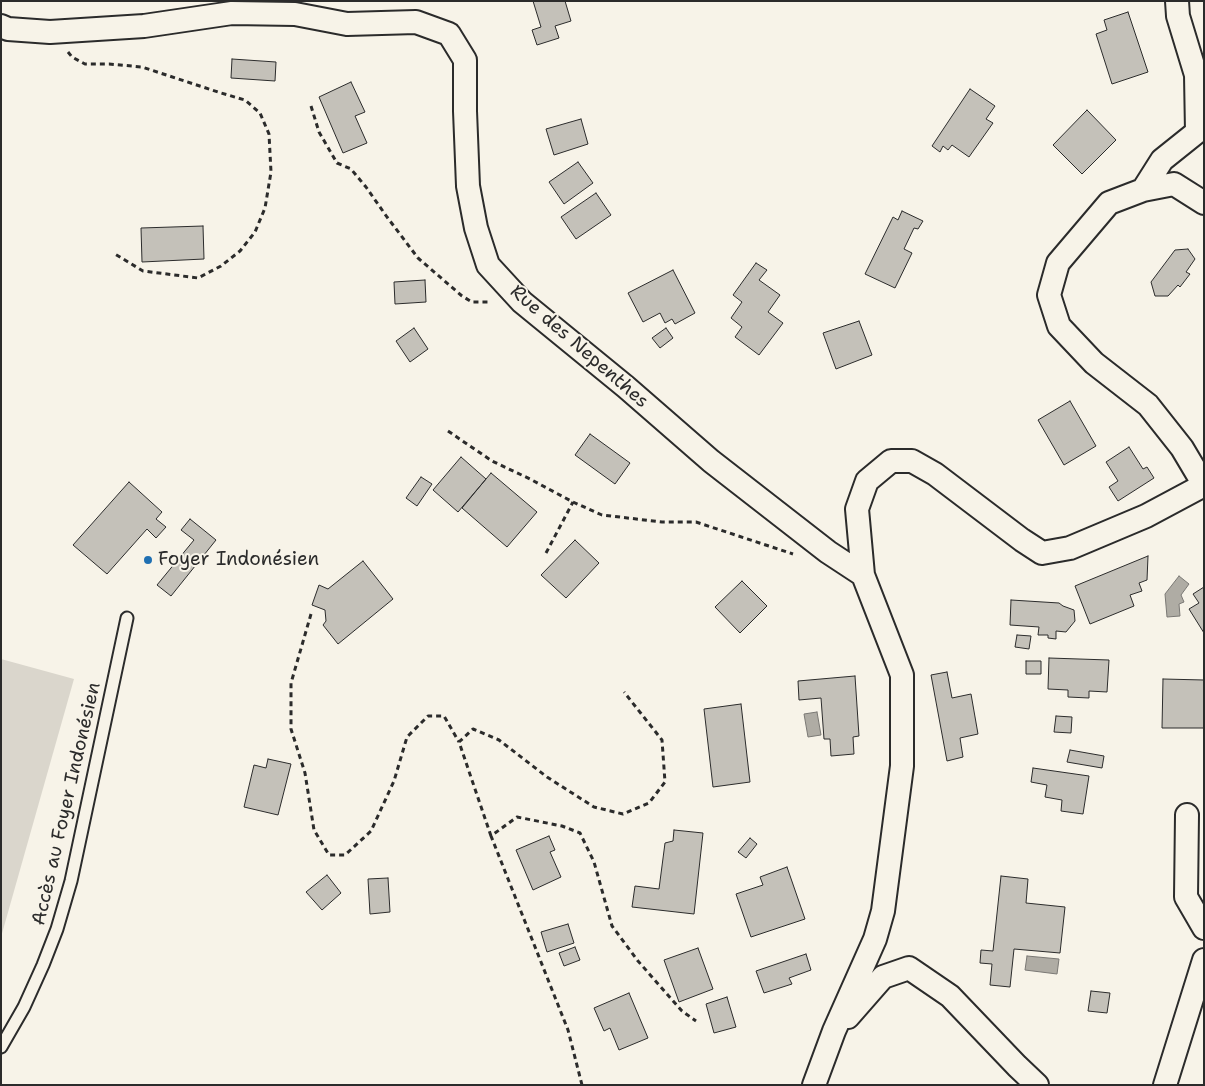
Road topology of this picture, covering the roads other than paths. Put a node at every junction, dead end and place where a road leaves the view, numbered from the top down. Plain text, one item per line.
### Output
1 (1177, 1) edge
2 (1, 26) edge
3 (1143, 190) junction
4 (1204, 203) edge
5 (1204, 485) edge
6 (864, 575) junction
7 (127, 618) dead end
8 (1187, 815) dead end
9 (1204, 928) edge
10 (1204, 960) edge
11 (834, 1032) junction
12 (1, 1047) edge
13 (814, 1085) edge
14 (1037, 1085) edge
15 (1165, 1085) edge

1 - 3 street
2 - 6 street, Rue des Nepenthes
3 - 4 street
3 - 5 street
5 - 6 street
6 - 11 street
7 - 12 lane, Accès au Foyer Indonésien
8 - 9 street
10 - 15 street
11 - 13 street
11 - 14 street

